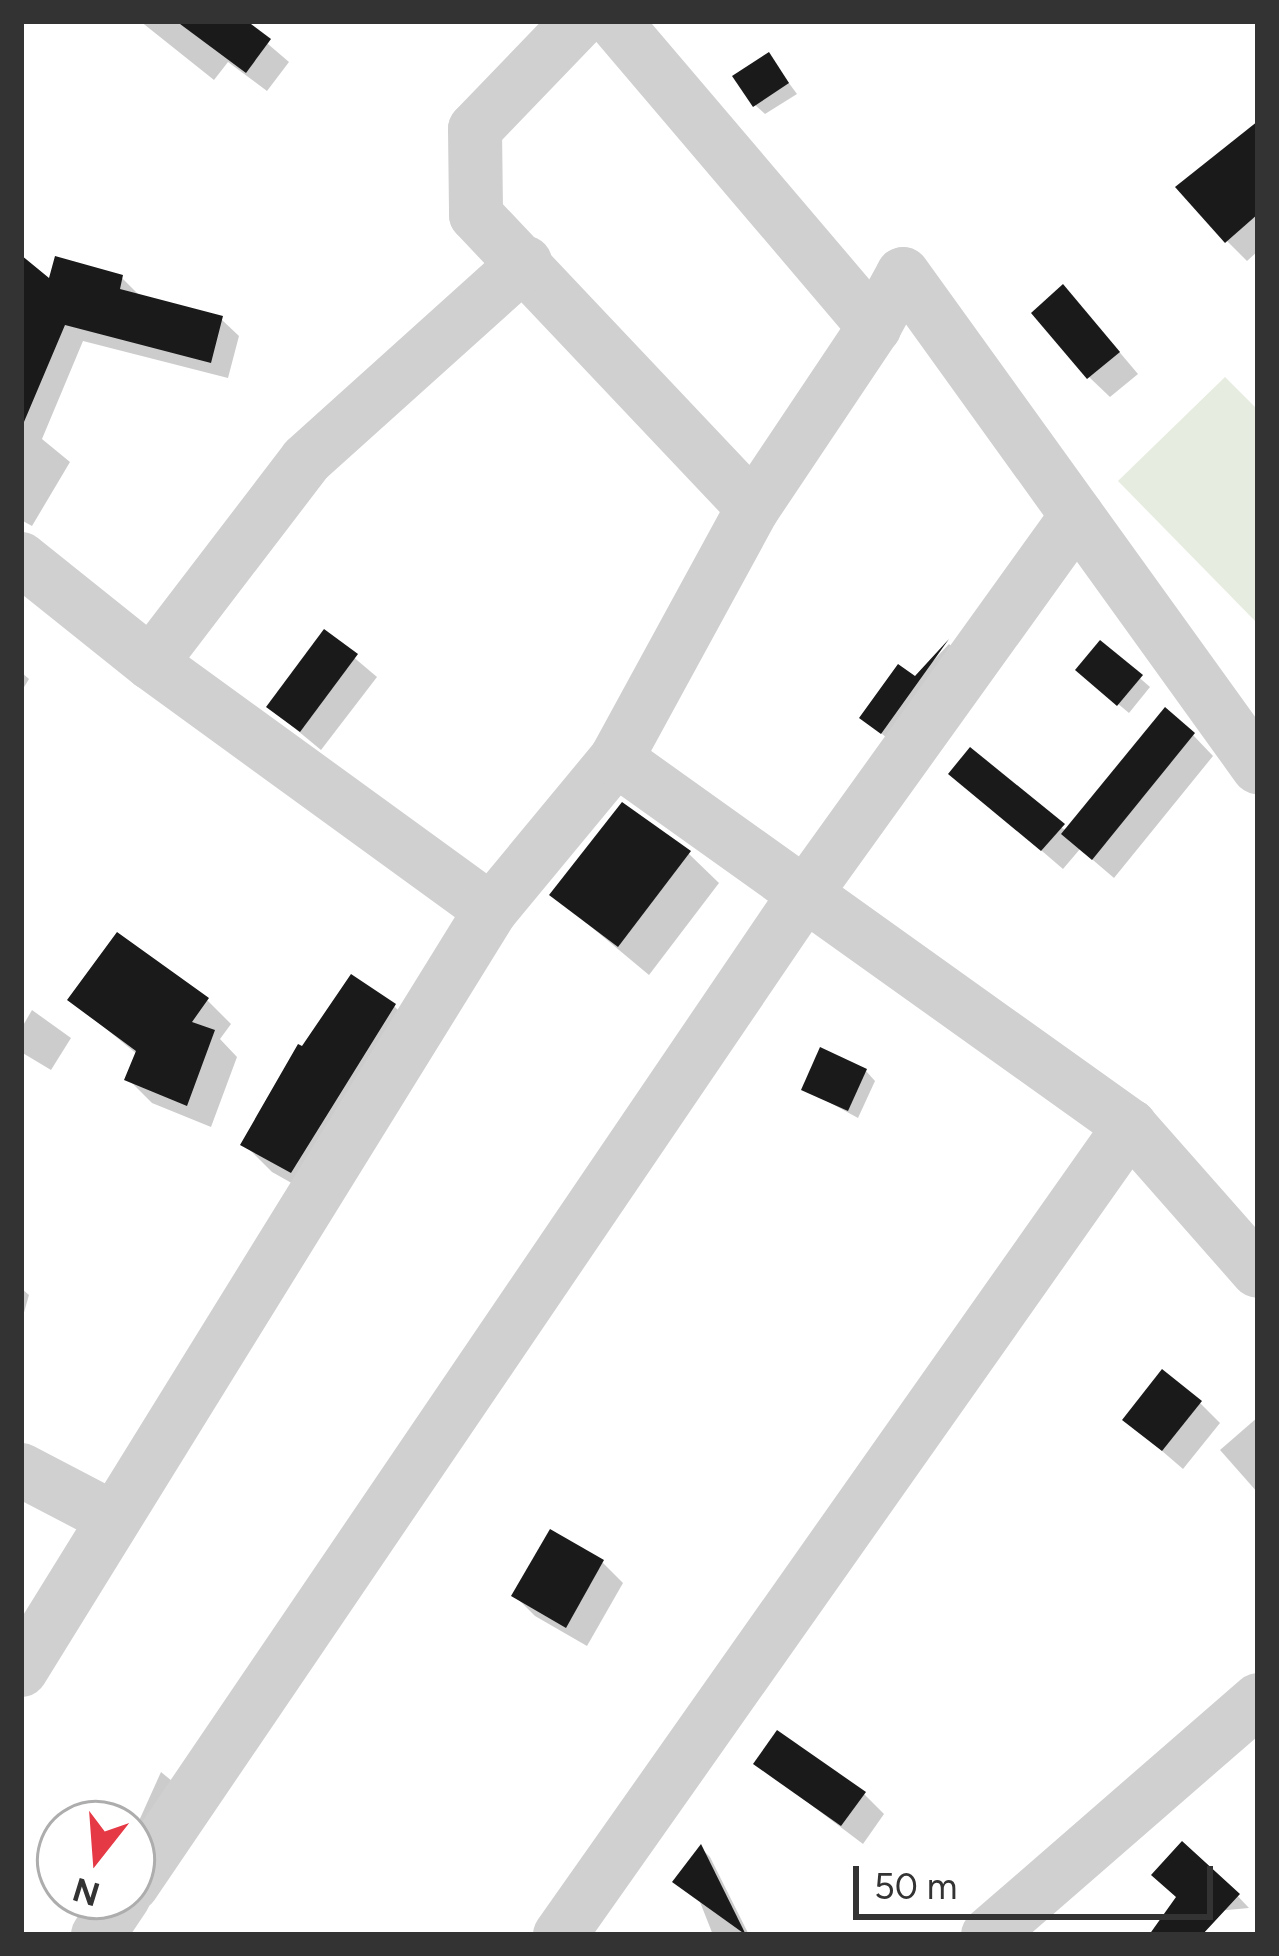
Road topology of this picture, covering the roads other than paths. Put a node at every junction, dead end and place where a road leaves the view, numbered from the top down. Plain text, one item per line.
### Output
1 (579, 21) edge
2 (614, 21) edge
3 (525, 262) junction
4 (874, 327) junction
5 (753, 508) junction
6 (1077, 516) junction
7 (21, 560) edge
8 (151, 663) junction
9 (616, 759) junction
10 (1258, 767) edge
11 (806, 894) junction
12 (491, 910) junction
13 (1130, 1126) junction
14 (1258, 1271) edge
15 (21, 1470) edge
16 (111, 1517) junction
17 (21, 1670) edge
18 (1258, 1700) edge
19 (156, 1850) edge
20 (560, 1935) edge
21 (988, 1935) edge

1 - 3 street
2 - 4 street
3 - 5 street
3 - 8 street
4 - 5 street
4 - 6 street
5 - 9 street
6 - 10 street
6 - 11 street
7 - 8 street
8 - 12 street
9 - 11 street
9 - 12 street
11 - 13 street
11 - 19 street
12 - 16 street
13 - 14 street
13 - 20 street
15 - 16 street
16 - 17 street
18 - 21 street

